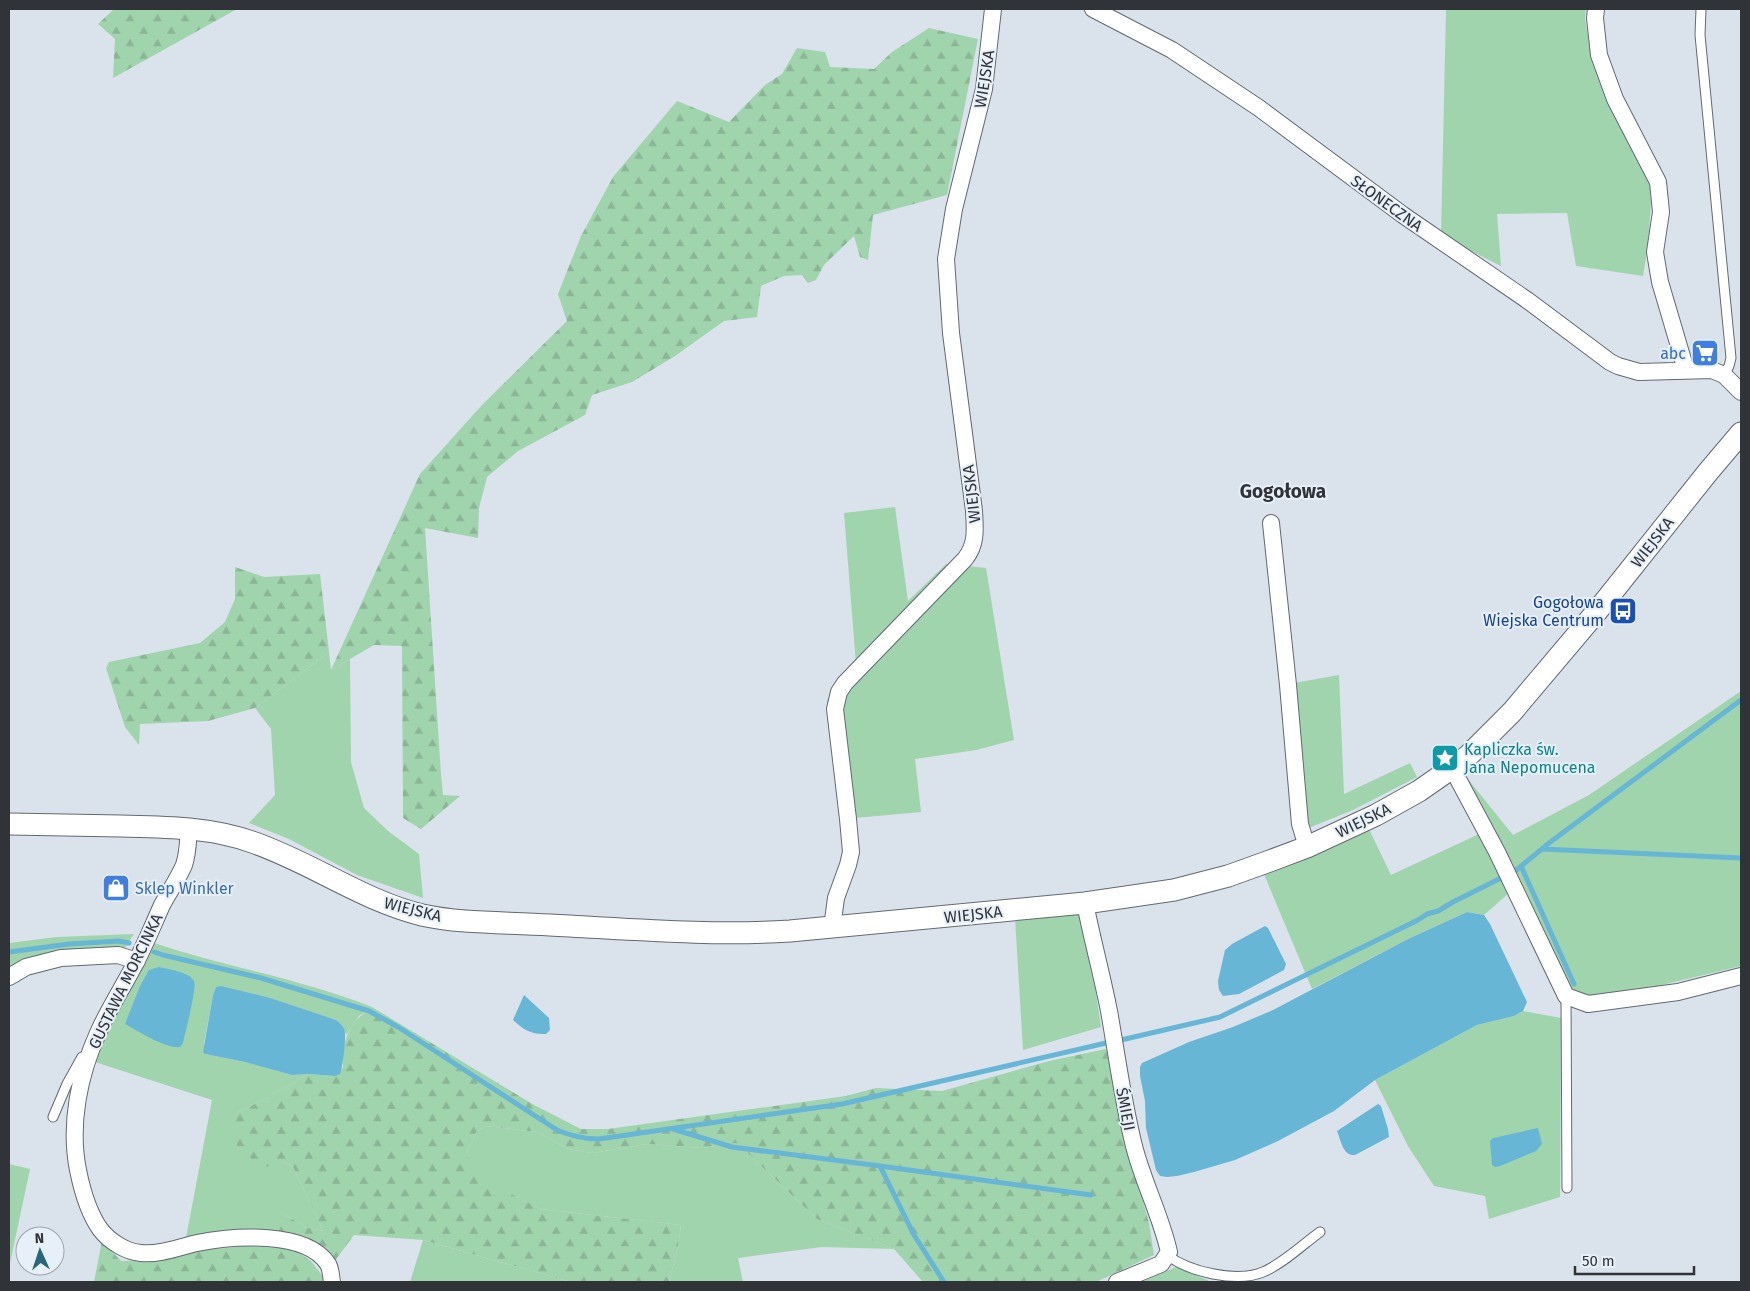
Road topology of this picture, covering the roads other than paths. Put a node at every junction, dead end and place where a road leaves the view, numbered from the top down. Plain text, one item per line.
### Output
1 (994, 9) edge
2 (1093, 9) edge
3 (1596, 9) edge
4 (1700, 9) edge
5 (1686, 370) junction
6 (1724, 375) junction
7 (1741, 392) edge
8 (1741, 433) edge
9 (1272, 523) dead end
10 (1452, 768) junction
11 (9, 824) edge
12 (189, 828) junction
13 (1306, 847) junction
14 (1085, 903) junction
15 (832, 928) junction
16 (137, 961) junction
17 (1741, 976) edge
18 (9, 977) edge
19 (1566, 996) junction
20 (94, 1042) junction
21 (53, 1117) dead end
22 (1567, 1188) dead end
23 (1320, 1232) dead end
24 (1167, 1256) junction
25 (332, 1282) edge
26 (1118, 1282) edge

1 - 15 street, WIEJSKA
2 - 5 street, SŁONECZNA
3 - 5 street
4 - 6 lane
5 - 6 street, SŁONECZNA
6 - 7 street
8 - 10 street, WIEJSKA
9 - 13 street
10 - 13 street, WIEJSKA
10 - 19 street
11 - 12 street, WIEJSKA
12 - 15 street, WIEJSKA
12 - 16 street, GUSTAWA MORCINKA
13 - 14 street, WIEJSKA
14 - 15 street, WIEJSKA
14 - 24 street, ŚMIEJI
16 - 18 street
16 - 20 street, GUSTAWA MORCINKA
17 - 19 street
19 - 22 lane
20 - 21 lane
20 - 25 street, GUSTAWA MORCINKA
23 - 24 lane
24 - 26 street

